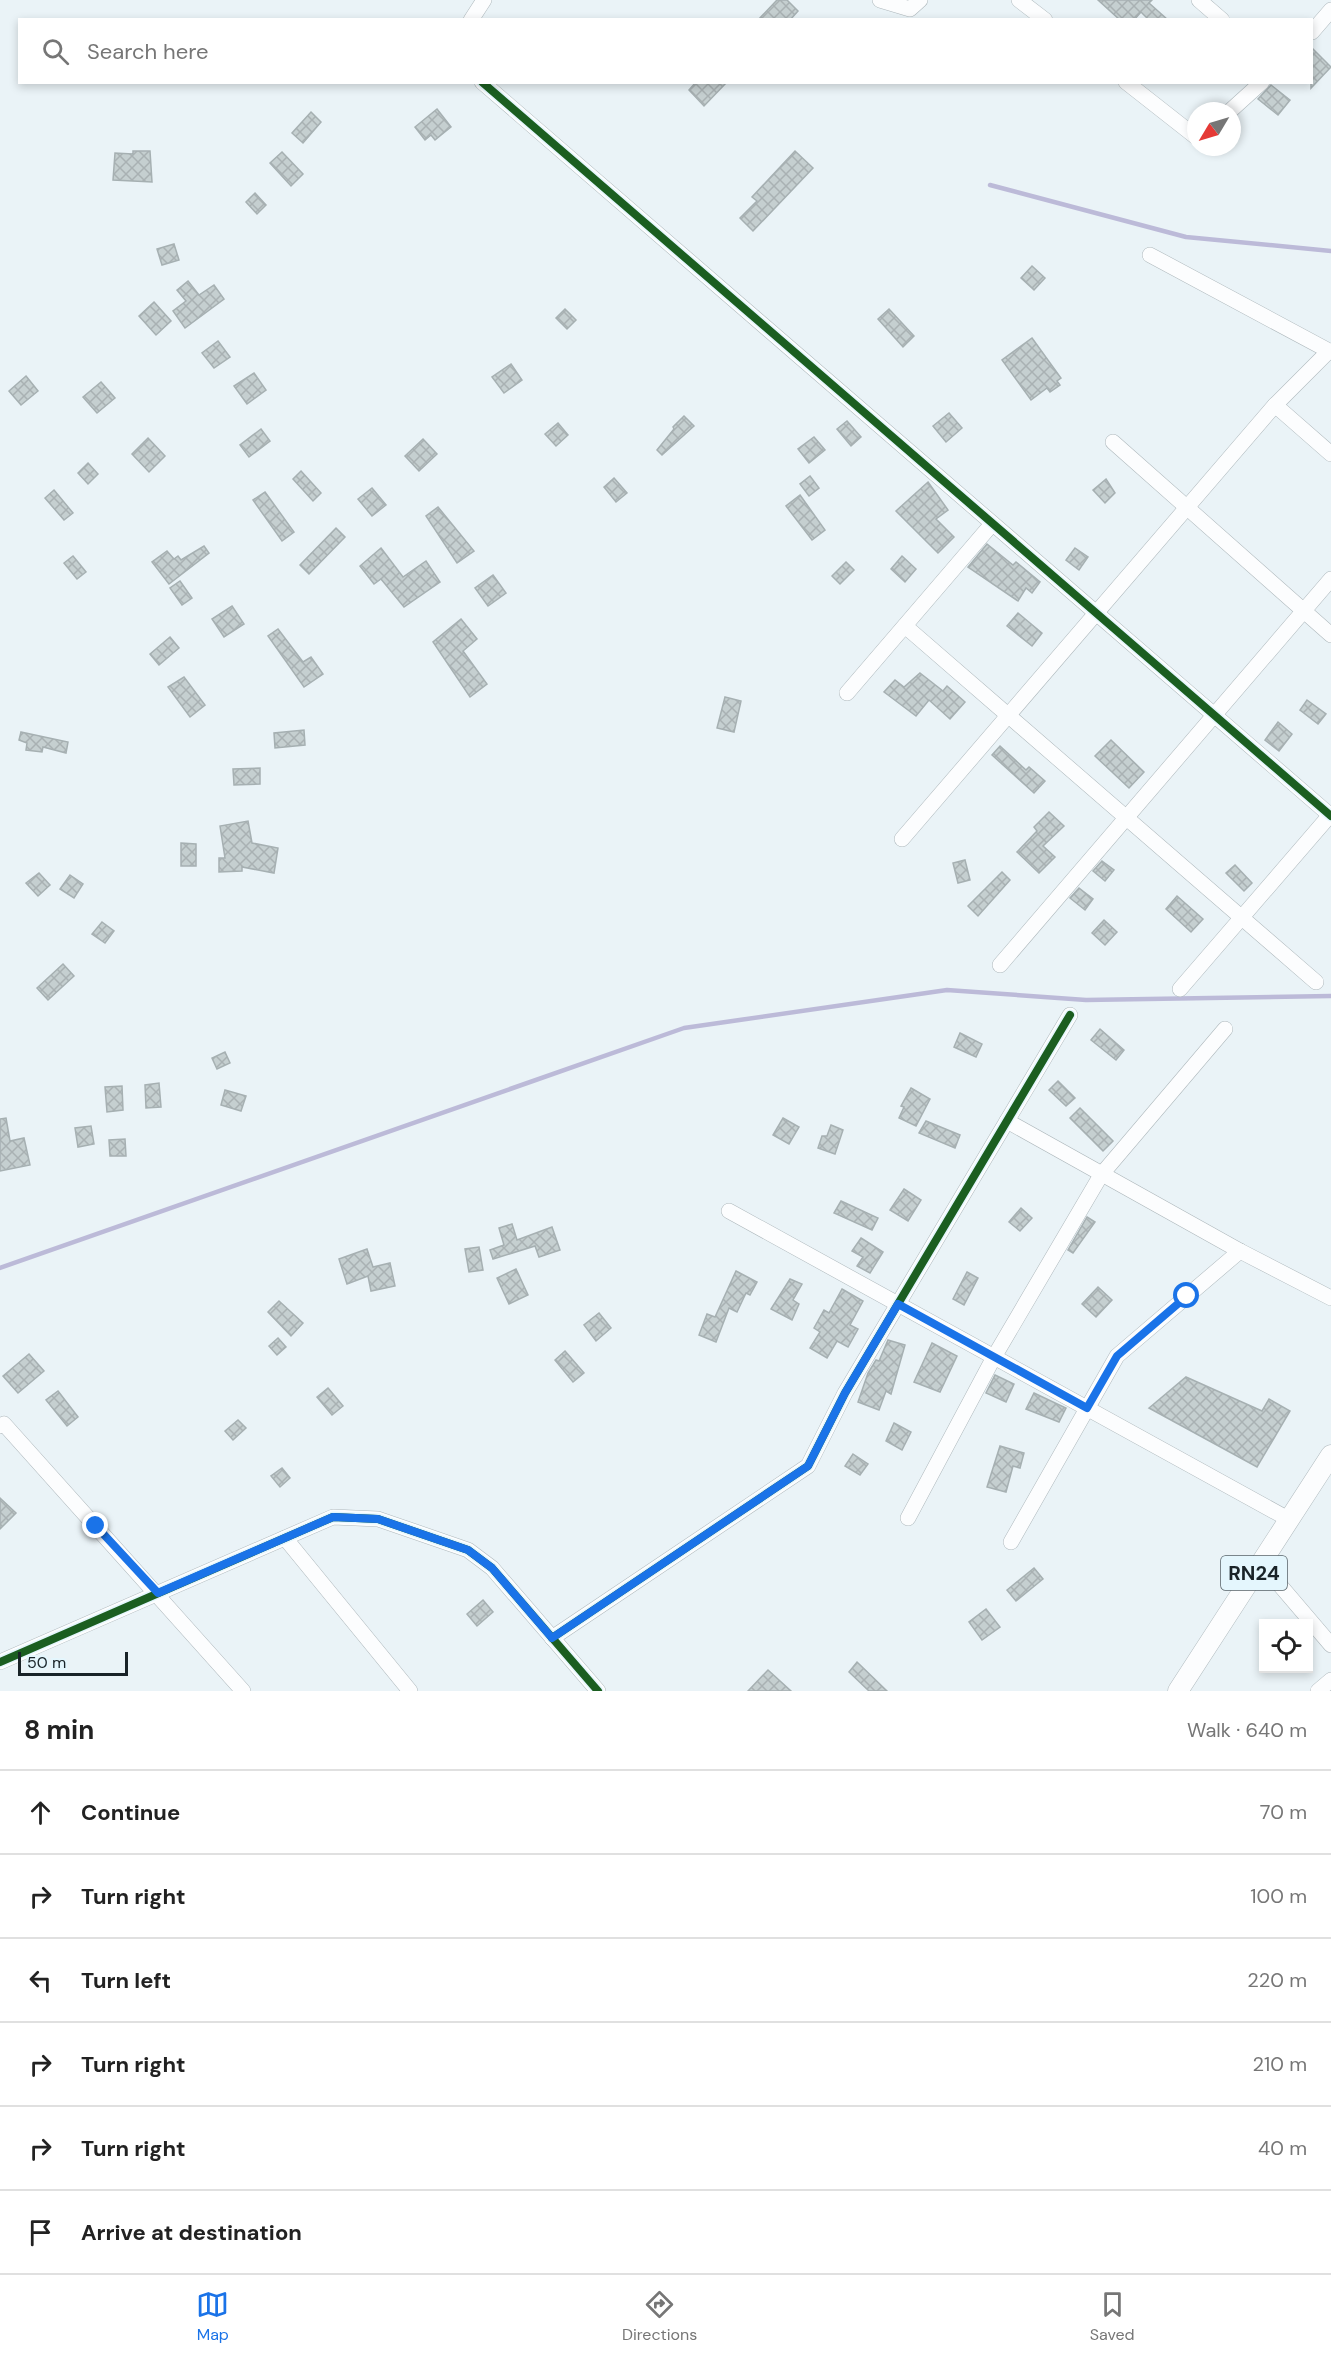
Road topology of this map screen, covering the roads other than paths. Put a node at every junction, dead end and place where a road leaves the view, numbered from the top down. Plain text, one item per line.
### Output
1 (484, 0) edge
2 (880, 0) edge
3 (920, 0) edge
4 (1019, 0) edge
5 (1199, 0) edge
6 (1331, 10) edge
7 (472, 18) edge
8 (1042, 18) edge
9 (1220, 18) edge
10 (1313, 30) edge
11 (484, 84) edge
12 (1129, 84) edge
13 (1260, 84) edge
14 (1240, 102) edge
15 (1187, 130) edge
16 (1150, 255) dead end
17 (1330, 352) edge
18 (1275, 405) junction
19 (1113, 442) dead end
20 (1331, 454) edge
21 (1188, 507) junction
22 (992, 524) junction
23 (1331, 579) edge
24 (1304, 611) junction
25 (1096, 614) junction
26 (905, 626) junction
27 (1331, 634) edge
28 (847, 693) dead end
29 (1008, 716) junction
30 (1214, 716) junction
31 (1330, 815) edge
32 (1127, 818) junction
33 (902, 839) dead end
34 (1242, 917) junction
35 (1000, 965) dead end
36 (1316, 982) dead end
37 (1180, 989) dead end
38 (1070, 1015) dead end
39 (1225, 1029) dead end
40 (1007, 1121) junction
41 (1101, 1175) junction
42 (729, 1210) dead end
43 (1240, 1251) junction
44 (1331, 1298) edge
45 (898, 1304) junction
46 (994, 1357) junction
47 (1087, 1408) junction
48 (0, 1426) edge
49 (1328, 1466) edge
50 (908, 1518) dead end
51 (1290, 1520) junction
52 (285, 1538) junction
53 (1011, 1542) dead end
54 (1261, 1563) junction
55 (158, 1593) junction
56 (552, 1638) junction
57 (1331, 1645) edge
58 (0, 1662) edge
59 (1331, 1680) edge
60 (243, 1691) edge
61 (410, 1691) edge
62 (598, 1691) edge
63 (1178, 1691) edge
64 (1318, 1691) edge

1 - 7 street
2 - 3 street
4 - 8 street
5 - 9 street
6 - 10 street
11 - 22 street
12 - 15 street
13 - 14 street
16 - 17 street
17 - 18 street
18 - 20 street
18 - 21 street
19 - 21 street
21 - 24 street
21 - 25 street
22 - 25 street
22 - 26 street
23 - 24 street
24 - 27 street
24 - 30 street
25 - 29 street
25 - 30 street
26 - 28 street
26 - 29 street
29 - 32 street
29 - 33 street
30 - 31 street
30 - 32 street
31 - 34 street
32 - 34 street
32 - 35 street
34 - 36 street
34 - 37 street
38 - 40 street
39 - 41 street
40 - 41 street
40 - 45 street
41 - 43 street
41 - 46 street
42 - 45 street
43 - 44 street
43 - 47 street
45 - 46 street
45 - 56 street
46 - 47 street
46 - 50 street
47 - 51 street
47 - 53 street
48 - 55 street
49 - 51 main road, RN24
51 - 54 main road, RN24
52 - 55 street
52 - 56 street
52 - 61 street
54 - 57 street
54 - 63 main road, RN24
55 - 58 street
55 - 60 street
56 - 62 street
59 - 64 street

